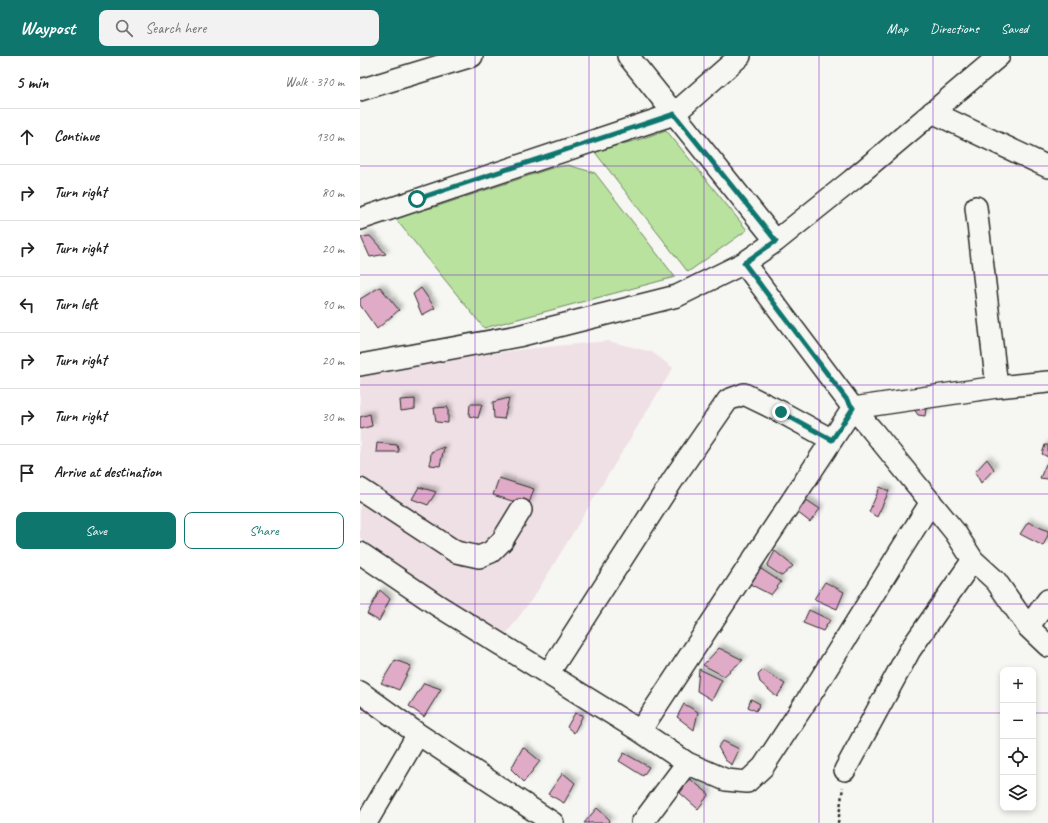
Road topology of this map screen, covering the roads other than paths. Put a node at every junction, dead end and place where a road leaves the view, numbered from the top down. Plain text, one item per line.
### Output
1 (472, 56) edge
2 (628, 56) edge
3 (740, 56) edge
4 (998, 56) edge
5 (360, 90) edge
6 (932, 112) junction
7 (674, 114) junction
8 (1048, 167) edge
9 (976, 207) dead end
10 (360, 219) edge
11 (776, 241) junction
12 (744, 263) junction
13 (360, 365) edge
14 (1048, 382) edge
15 (997, 387) junction
16 (853, 408) junction
17 (832, 440) junction
18 (360, 489) edge
19 (931, 502) junction
20 (521, 510) dead end
21 (360, 553) edge
22 (974, 560) junction
23 (1048, 600) edge
24 (1028, 627) junction
25 (1048, 646) edge
26 (548, 674) junction
27 (360, 692) edge
28 (640, 731) junction
29 (418, 734) junction
30 (687, 763) junction
31 (845, 770) road end
32 (366, 823) edge
33 (553, 823) edge
34 (642, 823) edge

1 - 5 street
2 - 7 street
3 - 7 street
4 - 6 street
6 - 8 street
6 - 11 street
7 - 10 street
7 - 11 street
9 - 15 street
11 - 12 street
12 - 13 street
12 - 16 street
14 - 15 street
15 - 16 street
16 - 17 street
16 - 19 street
17 - 26 street
17 - 28 street
18 - 20 street
19 - 22 street
19 - 30 street
21 - 26 street
22 - 24 street
22 - 31 street
23 - 24 street
24 - 25 street
26 - 28 street
27 - 29 street
28 - 30 street
29 - 32 street
29 - 33 street
30 - 34 street

